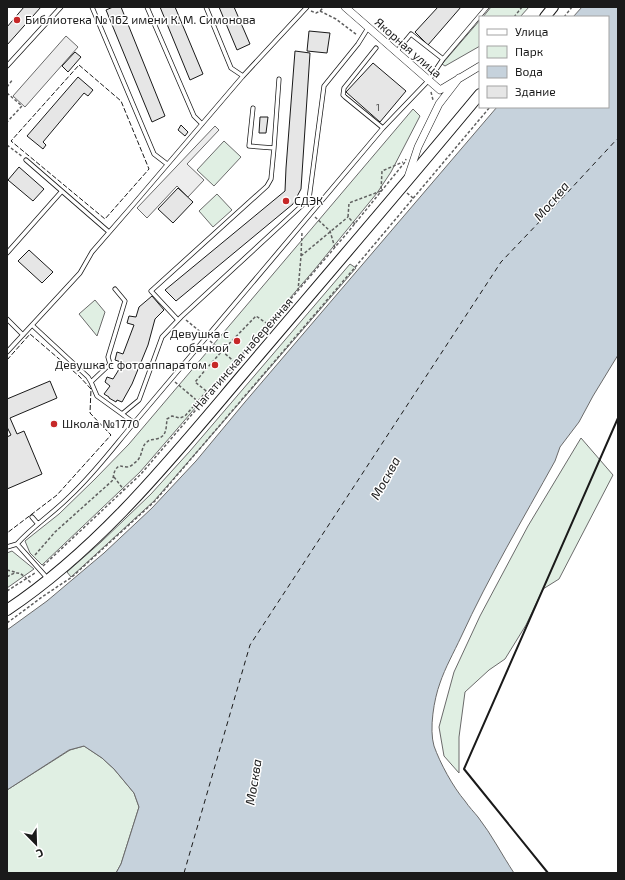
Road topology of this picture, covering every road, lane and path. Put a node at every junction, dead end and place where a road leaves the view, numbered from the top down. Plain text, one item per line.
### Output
1 (61, 7) edge
2 (92, 7) edge
3 (147, 7) edge
4 (206, 7) edge
5 (324, 7) edge
6 (345, 7) edge
7 (487, 7) edge
8 (522, 7) edge
9 (553, 7) edge
10 (572, 7) edge
11 (306, 8) edge
12 (320, 11) junction
13 (479, 16) edge
14 (479, 16) edge
15 (515, 16) edge
16 (546, 16) edge
17 (565, 16) edge
18 (368, 28) junction
19 (362, 38) junction
20 (376, 48) dead end
21 (396, 52) junction
22 (443, 59) junction
23 (7, 66) edge
24 (479, 67) edge
25 (243, 76) junction
26 (459, 78) junction
27 (14, 79) dead end
28 (279, 80) dead end
29 (429, 80) junction
30 (7, 87) edge
31 (440, 90) junction
32 (7, 93) edge
33 (479, 95) edge
34 (439, 104) junction
35 (253, 108) dead end
36 (489, 108) edge
37 (7, 122) edge
38 (202, 124) junction
39 (383, 128) junction
40 (7, 145) edge
41 (418, 147) junction
42 (274, 148) junction
43 (432, 152) junction
44 (26, 160) joint
45 (167, 164) junction
46 (406, 183) junction
47 (62, 191) junction
48 (381, 191) junction
49 (311, 213) junction
50 (348, 217) junction
51 (302, 223) junction
52 (355, 224) junction
53 (330, 231) junction
54 (109, 232) junction
55 (7, 245) edge
56 (11, 248) junction
57 (335, 248) junction
58 (7, 253) edge
59 (301, 256) junction
60 (115, 289) dead end
61 (298, 291) junction
62 (181, 317) junction
63 (7, 319) edge
64 (178, 320) junction
65 (32, 325) junction
66 (269, 325) junction
67 (23, 335) junction
68 (206, 337) junction
69 (211, 342) dead end
70 (222, 350) junction
71 (7, 352) edge
72 (236, 363) junction
73 (171, 378) junction
74 (91, 382) junction
75 (207, 391) junction
76 (210, 394) junction
77 (198, 401) junction
78 (201, 404) junction
79 (122, 414) junction
80 (134, 423) junction
81 (114, 477) junction
82 (124, 490) junction
83 (32, 517) dead end
84 (38, 524) junction
85 (17, 544) junction
86 (7, 547) edge
87 (31, 560) junction
88 (7, 570) edge
89 (40, 570) junction
90 (14, 572) junction
91 (7, 577) edge
92 (26, 579) junction
93 (49, 579) junction
94 (7, 592) edge
95 (7, 610) edge
96 (7, 623) edge

1 - 23 lane
2 - 45 lane
3 - 38 lane
4 - 25 lane
5 - 12 path
6 - 18 street, Якорная улица
7 - 14 lane
8 - 15 path
9 - 16 street
10 - 17 path
11 - 12 path
11 - 25 lane
12 - 19 path
13 - 22 lane
18 - 19 lane
18 - 21 street, Якорная улица
19 - 62 lane
20 - 39 lane
21 - 22 lane
21 - 29 street, Якорная улица
22 - 29 lane
24 - 26 street
25 - 38 lane
26 - 31 street
26 - 34 street
27 - 30 path
28 - 42 lane
29 - 31 street, Якорная улица
29 - 39 lane
31 - 34 street
32 - 37 path
33 - 43 street, Нагатинская набережная
34 - 41 street
35 - 42 lane
36 - 96 path
38 - 45 lane
39 - 49 lane
40 - 44 path
41 - 43 street
41 - 46 street
42 - 64 lane
43 - 46 street, Нагатинская набережная
44 - 47 lane
45 - 54 lane
46 - 93 street, Нагатинская набережная
47 - 54 lane
47 - 56 lane
48 - 48 path
48 - 50 path
48 - 52 path
49 - 51 lane
49 - 53 path
50 - 52 path
50 - 53 path
51 - 59 path
51 - 68 lane
52 - 57 path
53 - 57 path
53 - 59 path
54 - 65 lane
55 - 56 lane
56 - 58 lane
57 - 61 path
59 - 61 path
60 - 74 lane
61 - 66 path
62 - 64 lane
62 - 68 path
63 - 67 lane
64 - 79 lane
65 - 67 lane
65 - 74 lane
66 - 70 path
66 - 72 path
67 - 71 lane
68 - 73 lane
69 - 70 path
70 - 72 path
70 - 75 path
72 - 76 path
73 - 77 path
73 - 80 lane
74 - 79 lane
75 - 76 path
75 - 77 path
76 - 78 path
77 - 78 path
77 - 81 path
78 - 82 path
79 - 80 lane
80 - 84 lane
81 - 82 path
81 - 87 path
82 - 89 path
83 - 84 lane
84 - 85 lane
85 - 86 lane
85 - 87 lane
87 - 89 lane
88 - 90 path
89 - 92 path
89 - 93 lane
90 - 91 path
90 - 92 path
92 - 94 path
93 - 95 street, Нагатинская набережная

